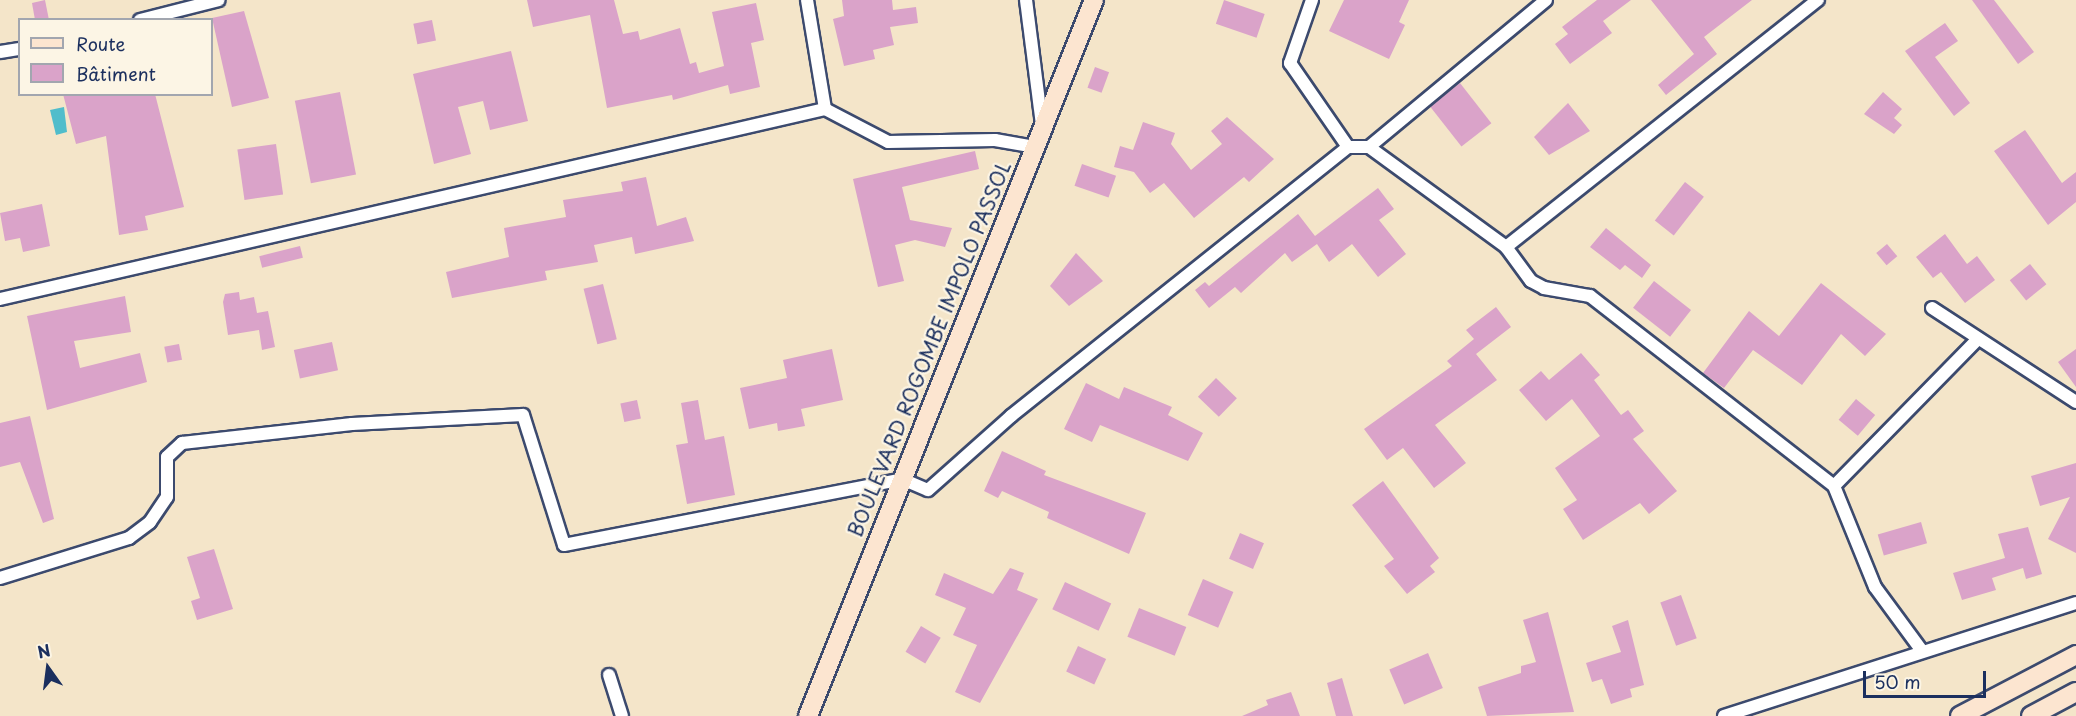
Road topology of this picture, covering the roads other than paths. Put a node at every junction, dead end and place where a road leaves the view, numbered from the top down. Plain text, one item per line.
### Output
1 (219, 0) edge
2 (807, 0) edge
3 (1026, 0) edge
4 (1094, 0) edge
5 (1312, 0) edge
6 (1546, 0) edge
7 (1818, 0) edge
8 (148, 18) edge
9 (18, 49) edge
10 (0, 52) edge
11 (825, 109) junction
12 (1042, 125) junction
13 (1034, 147) junction
14 (1348, 147) junction
15 (1369, 147) junction
16 (1506, 247) junction
17 (0, 299) edge
18 (1932, 308) dead end
19 (1978, 339) junction
20 (2076, 402) edge
21 (902, 479) junction
22 (1834, 486) junction
23 (0, 578) edge
24 (2076, 603) edge
25 (1922, 651) junction
26 (2076, 655) edge
27 (609, 675) dead end
28 (2076, 692) edge
29 (622, 716) edge
30 (808, 716) edge
31 (1724, 716) edge
32 (1960, 716) edge
33 (2031, 716) edge

1 - 8 street
2 - 11 street
3 - 12 street
4 - 12 street, BOULEVARD ROGOMBE IMPOLO PASSOL
5 - 14 street
6 - 15 street
7 - 16 street
9 - 10 street
11 - 13 street
11 - 17 street
12 - 13 street, BOULEVARD ROGOMBE IMPOLO PASSOL
13 - 21 street, BOULEVARD ROGOMBE IMPOLO PASSOL
14 - 15 street
14 - 21 street
15 - 16 street
16 - 22 street
18 - 19 street
19 - 20 street
19 - 22 street
21 - 23 street
21 - 30 street, BOULEVARD ROGOMBE IMPOLO PASSOL
22 - 25 street
24 - 25 street
25 - 31 street
26 - 32 street
27 - 29 street
28 - 33 street

